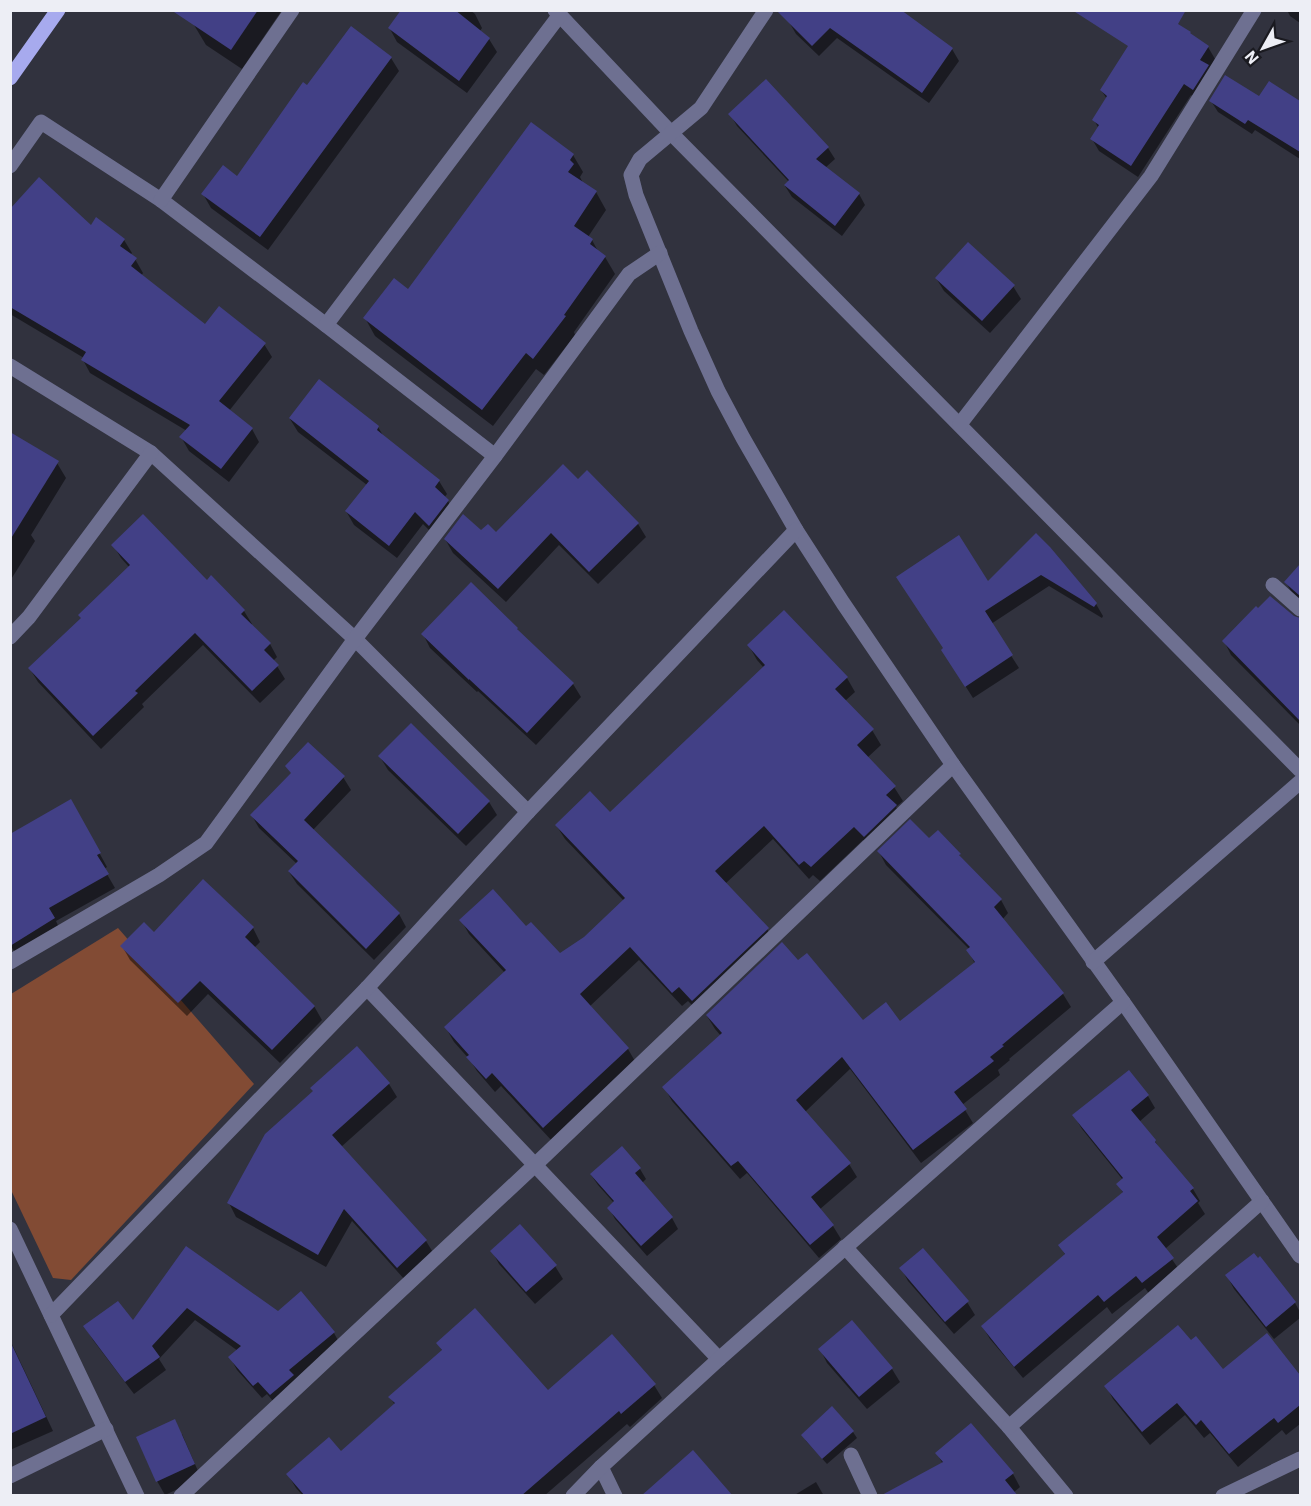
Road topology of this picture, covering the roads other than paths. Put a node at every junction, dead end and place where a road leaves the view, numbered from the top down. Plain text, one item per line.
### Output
1 (58, 10) edge
2 (292, 10) edge
3 (766, 10) edge
4 (557, 13) edge
5 (1248, 13) edge
6 (10, 78) edge
7 (671, 133) junction
8 (10, 166) edge
9 (161, 200) junction
10 (660, 253) junction
11 (326, 325) junction
12 (10, 366) edge
13 (960, 424) junction
14 (151, 453) junction
15 (495, 456) junction
16 (796, 530) junction
17 (1273, 585) dead end
18 (1300, 609) edge
19 (10, 637) edge
20 (355, 639) junction
21 (953, 765) junction
22 (1300, 770) edge
23 (1300, 783) edge
24 (528, 812) junction
25 (10, 962) edge
26 (1093, 962) junction
27 (368, 988) junction
28 (1123, 1002) junction
29 (536, 1164) junction
30 (1262, 1201) junction
31 (10, 1229) edge
32 (845, 1247) junction
33 (1300, 1256) edge
34 (51, 1315) junction
35 (719, 1359) junction
36 (1009, 1427) junction
37 (106, 1429) junction
38 (851, 1455) dead end
39 (1300, 1459) edge
40 (601, 1467) junction
41 (10, 1476) edge
42 (137, 1496) edge
43 (181, 1496) edge
44 (573, 1496) edge
45 (615, 1496) edge
46 (870, 1496) edge
47 (1066, 1496) edge
48 (1223, 1496) edge

1 - 6 main road
2 - 9 street
3 - 7 street
4 - 7 street
4 - 11 street
5 - 13 street
7 - 10 street
7 - 13 street
8 - 9 street
9 - 11 street
10 - 15 street
10 - 16 street
11 - 15 street
12 - 14 street
13 - 22 street
14 - 19 street
14 - 20 street
15 - 20 street
16 - 21 street
16 - 24 street
17 - 18 street
20 - 24 street
20 - 25 street
21 - 26 street
21 - 29 street
23 - 26 street
24 - 27 street
26 - 28 street
27 - 29 street
27 - 34 street
28 - 30 street
28 - 32 street
29 - 35 street
29 - 43 street
30 - 33 street
30 - 36 street
31 - 34 street
32 - 35 street
32 - 36 street
34 - 37 street
35 - 40 street
36 - 47 street
37 - 41 street
37 - 42 street
38 - 46 street
39 - 48 street
40 - 44 street
40 - 45 street

